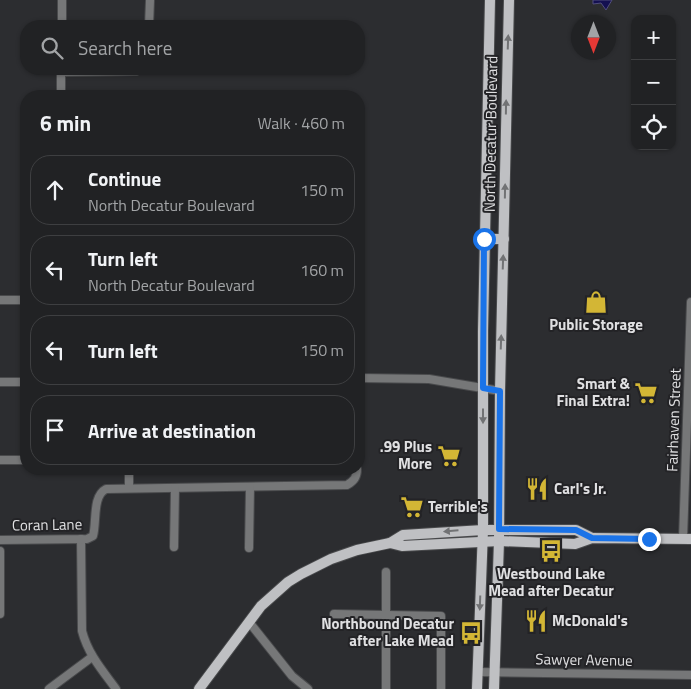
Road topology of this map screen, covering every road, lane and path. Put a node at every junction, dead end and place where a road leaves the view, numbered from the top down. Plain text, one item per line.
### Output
1 (62, 0) edge
2 (150, 0) edge
3 (490, 0) edge
4 (509, 0) edge
5 (62, 20) edge
6 (149, 20) edge
7 (61, 75) edge
8 (488, 84) junction
9 (506, 84) junction
10 (61, 90) edge
11 (484, 239) junction
12 (504, 239) junction
13 (0, 300) edge
14 (20, 300) edge
15 (691, 302) edge
16 (365, 378) edge
17 (0, 382) edge
18 (20, 382) edge
19 (483, 388) junction
20 (690, 389) edge
21 (500, 391) junction
22 (0, 460) edge
23 (20, 460) edge
24 (129, 475) edge
25 (357, 475) edge
26 (250, 487) junction
27 (129, 488) junction
28 (175, 488) junction
29 (499, 529) junction
30 (482, 530) junction
31 (592, 538) junction
32 (80, 539) junction
33 (687, 539) edge
34 (0, 540) edge
35 (499, 541) junction
36 (482, 542) junction
37 (390, 543) junction
38 (174, 547) dead end
39 (249, 548) dead end
40 (0, 551) edge
41 (386, 572) dead end
42 (0, 614) edge
43 (334, 614) dead end
44 (385, 614) junction
45 (249, 622) junction
46 (92, 657) junction
47 (477, 672) junction
48 (494, 672) junction
49 (691, 675) edge
50 (50, 689) edge
51 (116, 689) edge
52 (200, 689) edge
53 (308, 689) edge
54 (386, 689) edge
55 (441, 689) edge
56 (477, 689) edge
57 (494, 689) edge

1 - 5 street
2 - 6 street
3 - 8 main road, North Decatur Boulevard
9 -> 4 main road, North Decatur Boulevard
7 - 10 street
8 - 9 main road
8 - 11 main road, North Decatur Boulevard
12 -> 9 main road, North Decatur Boulevard
11 - 12 main road
11 - 19 main road, North Decatur Boulevard
21 -> 12 main road, North Decatur Boulevard
13 - 14 street
15 - 20 street, Fairhaven Street
16 - 19 street
17 - 18 street
19 - 21 street
19 -> 30 main road, North Decatur Boulevard
20 - 33 street, Fairhaven Street
21 - 29 main road, North Decatur Boulevard
22 - 23 street
24 - 27 street
25 - 26 street, Coran Lane
26 - 28 street, Coran Lane
26 - 39 street
27 - 28 street, Coran Lane
27 - 32 street, Coran Lane
28 - 38 street
29 - 30 main road
29 - 31 main road
29 - 35 main road, North Decatur Boulevard
30 - 36 main road, North Decatur Boulevard
30 -> 37 main road
31 - 33 main road
31 - 35 main road
32 - 34 street, Coran Lane
32 - 46 street
35 - 36 main road
35 - 48 main road, North Decatur Boulevard
36 - 37 main road
36 -> 47 main road, North Decatur Boulevard
37 - 45 main road
40 - 42 street
41 - 44 street
43 - 44 street
44 - 54 street
44 - 55 street
45 - 52 main road
45 - 53 street
46 - 50 street
46 - 51 street
47 - 48 street, Sawyer Avenue
47 - 56 main road, North Decatur Boulevard
48 - 49 street, Sawyer Avenue
48 - 57 main road, North Decatur Boulevard

